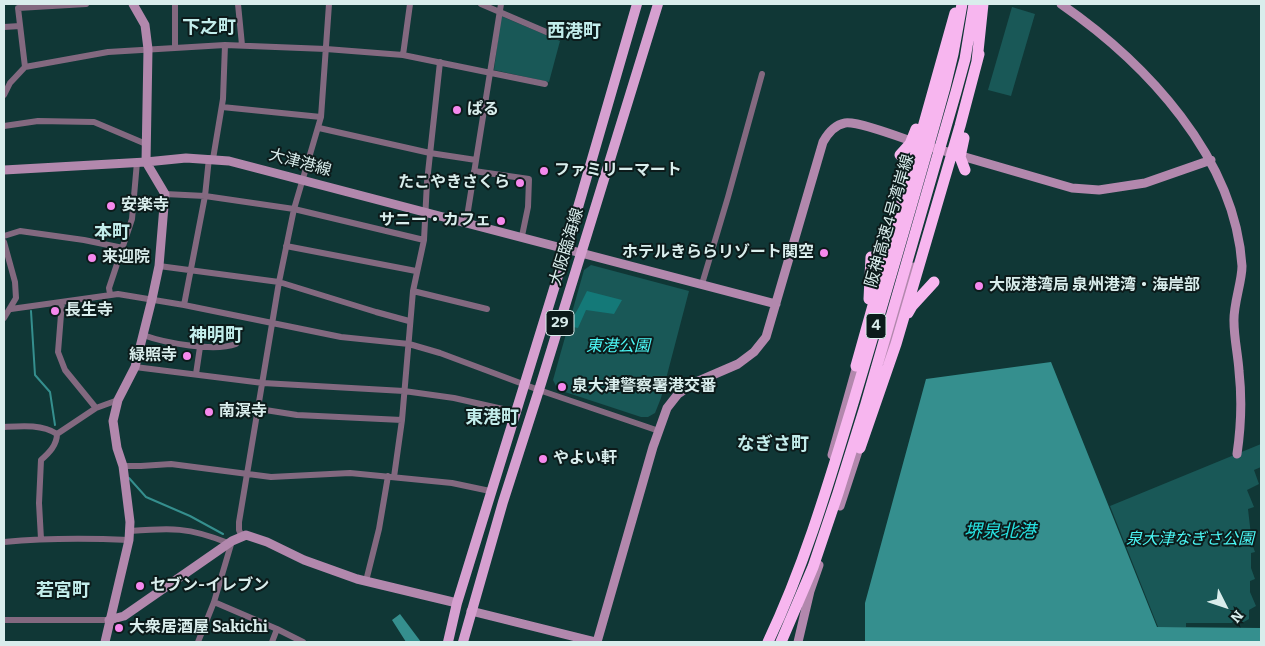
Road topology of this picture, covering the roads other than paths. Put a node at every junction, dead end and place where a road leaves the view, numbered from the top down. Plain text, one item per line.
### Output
1 (86, 4) edge
2 (133, 4) edge
3 (175, 4) edge
4 (238, 4) edge
5 (329, 4) edge
6 (410, 4) edge
7 (481, 4) edge
8 (501, 4) edge
9 (637, 4) edge
10 (658, 4) edge
11 (957, 4) edge
12 (962, 4) edge
13 (974, 4) edge
14 (982, 4) edge
15 (1061, 4) edge
16 (500, 12) junction
17 (20, 26) junction
18 (4, 27) edge
19 (558, 37) dead end
20 (226, 45) junction
21 (242, 45) junction
22 (175, 47) junction
23 (945, 48) junction
24 (148, 49) junction
25 (326, 49) junction
26 (979, 54) junction
27 (403, 55) junction
28 (440, 62) junction
29 (25, 67) junction
30 (491, 72) junction
31 (762, 74) dead end
32 (545, 84) dead end
33 (4, 95) edge
34 (222, 107) junction
35 (321, 116) junction
36 (4, 126) edge
37 (319, 128) junction
38 (146, 144) junction
39 (924, 144) junction
40 (948, 152) junction
41 (430, 153) junction
42 (900, 155) dead end
43 (211, 158) junction
44 (476, 160) junction
45 (1211, 160) junction
46 (142, 162) junction
47 (4, 170) edge
48 (474, 170) junction
49 (965, 170) dead end
50 (302, 179) junction
51 (165, 194) junction
52 (205, 196) junction
53 (294, 208) junction
54 (426, 214) junction
55 (466, 223) junction
56 (4, 236) edge
57 (522, 236) junction
58 (424, 240) junction
59 (4, 242) edge
60 (286, 246) junction
61 (123, 248) junction
62 (566, 248) junction
63 (581, 253) junction
64 (871, 257) dead end
65 (159, 266) junction
66 (191, 270) junction
67 (416, 272) junction
68 (279, 282) junction
69 (934, 282) dead end
70 (702, 284) junction
71 (413, 291) junction
72 (110, 294) junction
73 (152, 299) junction
74 (62, 302) junction
75 (776, 304) junction
76 (184, 305) junction
77 (11, 309) junction
78 (486, 309) dead end
79 (5, 316) edge
80 (409, 320) junction
81 (272, 324) junction
82 (143, 335) junction
83 (236, 344) dead end
84 (409, 344) junction
85 (200, 347) junction
86 (135, 366) junction
87 (854, 372) junction
88 (196, 374) junction
89 (263, 383) junction
90 (525, 385) junction
91 (539, 390) junction
92 (404, 391) junction
93 (118, 400) junction
94 (96, 408) junction
95 (259, 409) junction
96 (516, 412) junction
97 (402, 420) junction
98 (4, 427) edge
99 (659, 431) junction
100 (57, 434) junction
101 (838, 452) junction
102 (1237, 454) dead end
103 (856, 459) junction
104 (123, 466) junction
105 (246, 474) junction
106 (391, 477) junction
107 (490, 491) junction
108 (838, 493) junction
109 (129, 536) junction
110 (242, 536) junction
111 (41, 539) junction
112 (4, 542) edge
113 (230, 542) junction
114 (366, 581) junction
115 (214, 602) junction
116 (457, 602) junction
117 (471, 611) junction
118 (4, 620) edge
119 (109, 620) junction
120 (277, 629) junction
121 (105, 642) edge
122 (198, 642) edge
123 (272, 642) edge
124 (302, 642) edge
125 (448, 642) edge
126 (463, 642) edge
127 (597, 642) edge
128 (768, 642) edge
129 (783, 642) edge
130 (798, 642) edge

1 - 17 street
2 - 24 street
3 - 22 street
4 - 21 street
5 - 25 street
6 - 27 street
7 - 16 street
8 - 16 street
9 - 62 main road, 大阪臨海線 / 29
10 - 63 main road, 大阪臨海線 / 29
11 - 23 highway
11 - 39 street
12 - 101 highway, 阪神高速4号湾岸線 / 4
13 - 108 highway, 阪神高速4号湾岸線 / 4
14 - 26 highway
14 - 40 street
15 - 45 street
16 - 19 street
16 - 30 street
17 - 18 street
17 - 29 street
20 - 21 street
20 - 22 street
20 - 34 street
21 - 25 street
22 - 24 street
23 - 42 highway
23 - 87 highway
24 - 29 street
24 - 38 street
25 - 27 street
25 - 35 street
26 - 49 highway
26 - 103 highway, 4
27 - 28 street
28 - 30 street
28 - 41 street
29 - 33 street
30 - 32 street
30 - 44 street
31 - 70 street
34 - 35 street
34 - 43 street
35 - 37 street
36 - 38 street
37 - 41 street
37 - 50 street
38 - 46 street
39 - 40 street
39 - 75 street
39 - 87 street
40 - 45 street
40 - 103 street
41 - 44 street
41 - 54 street
43 - 46 street, 大津港線
43 - 50 street, 大津港線
43 - 52 street
44 - 48 street
45 - 102 street
46 - 47 street, 大津港線
46 - 51 street
46 - 61 street
48 - 55 street
48 - 57 street
50 - 53 street
50 - 54 street, 大津港線
51 - 52 street
51 - 65 street
52 - 53 street
52 - 66 street
53 - 58 street
53 - 60 street
54 - 55 street, 大津港線
54 - 58 street
55 - 57 street, 大津港線
56 - 61 street
57 - 62 street, 大津港線
58 - 67 street
59 - 77 street
60 - 67 street
60 - 68 street
61 - 72 street
62 - 63 street, 大津港線
62 - 90 main road, 大阪臨海線 / 29
63 - 70 street, 大津港線
63 - 91 main road, 大阪臨海線 / 29
64 - 101 highway
65 - 66 street
65 - 73 street
66 - 68 street
66 - 76 street
67 - 71 street
68 - 80 street
68 - 81 street
69 - 108 highway
70 - 75 street, 大津港線
71 - 78 street
71 - 80 street
72 - 73 street
72 - 74 street
73 - 76 street
73 - 82 street
74 - 77 street
74 - 94 street
75 - 99 street
76 - 81 street
77 - 79 street
80 - 84 street
81 - 84 street
81 - 89 street
82 - 85 street
82 - 86 street
83 - 85 street
84 - 90 street
84 - 92 street
85 - 88 street
86 - 88 street
86 - 93 street
87 - 129 street
88 - 89 street
89 - 92 street
89 - 95 street
90 - 91 street
90 - 96 main road, 大阪臨海線 / 29
91 - 99 street
91 - 117 main road, 大阪臨海線 / 29
92 - 96 street
92 - 97 street
93 - 94 street
93 - 104 street
94 - 100 street
95 - 97 street
95 - 105 street
96 - 107 main road, 大阪臨海線 / 29
97 - 106 street
98 - 100 street
99 - 127 street
100 - 111 street
101 - 128 highway, 阪神高速4号湾岸線 / 4
103 - 130 street
104 - 105 street
104 - 109 street
105 - 106 street
105 - 110 street
106 - 107 street
106 - 114 street
107 - 116 main road, 大阪臨海線 / 29
108 - 129 highway, 阪神高速4号湾岸線 / 4
109 - 111 street
109 - 113 street
109 - 119 street
110 - 113 street
110 - 114 street
111 - 112 street
113 - 115 street
113 - 119 street
114 - 116 street
115 - 120 street
115 - 122 street
116 - 125 main road, 大阪臨海線 / 29
117 - 126 main road, 大阪臨海線 / 29
117 - 127 street
118 - 119 street
119 - 121 street
120 - 123 street
120 - 124 street

